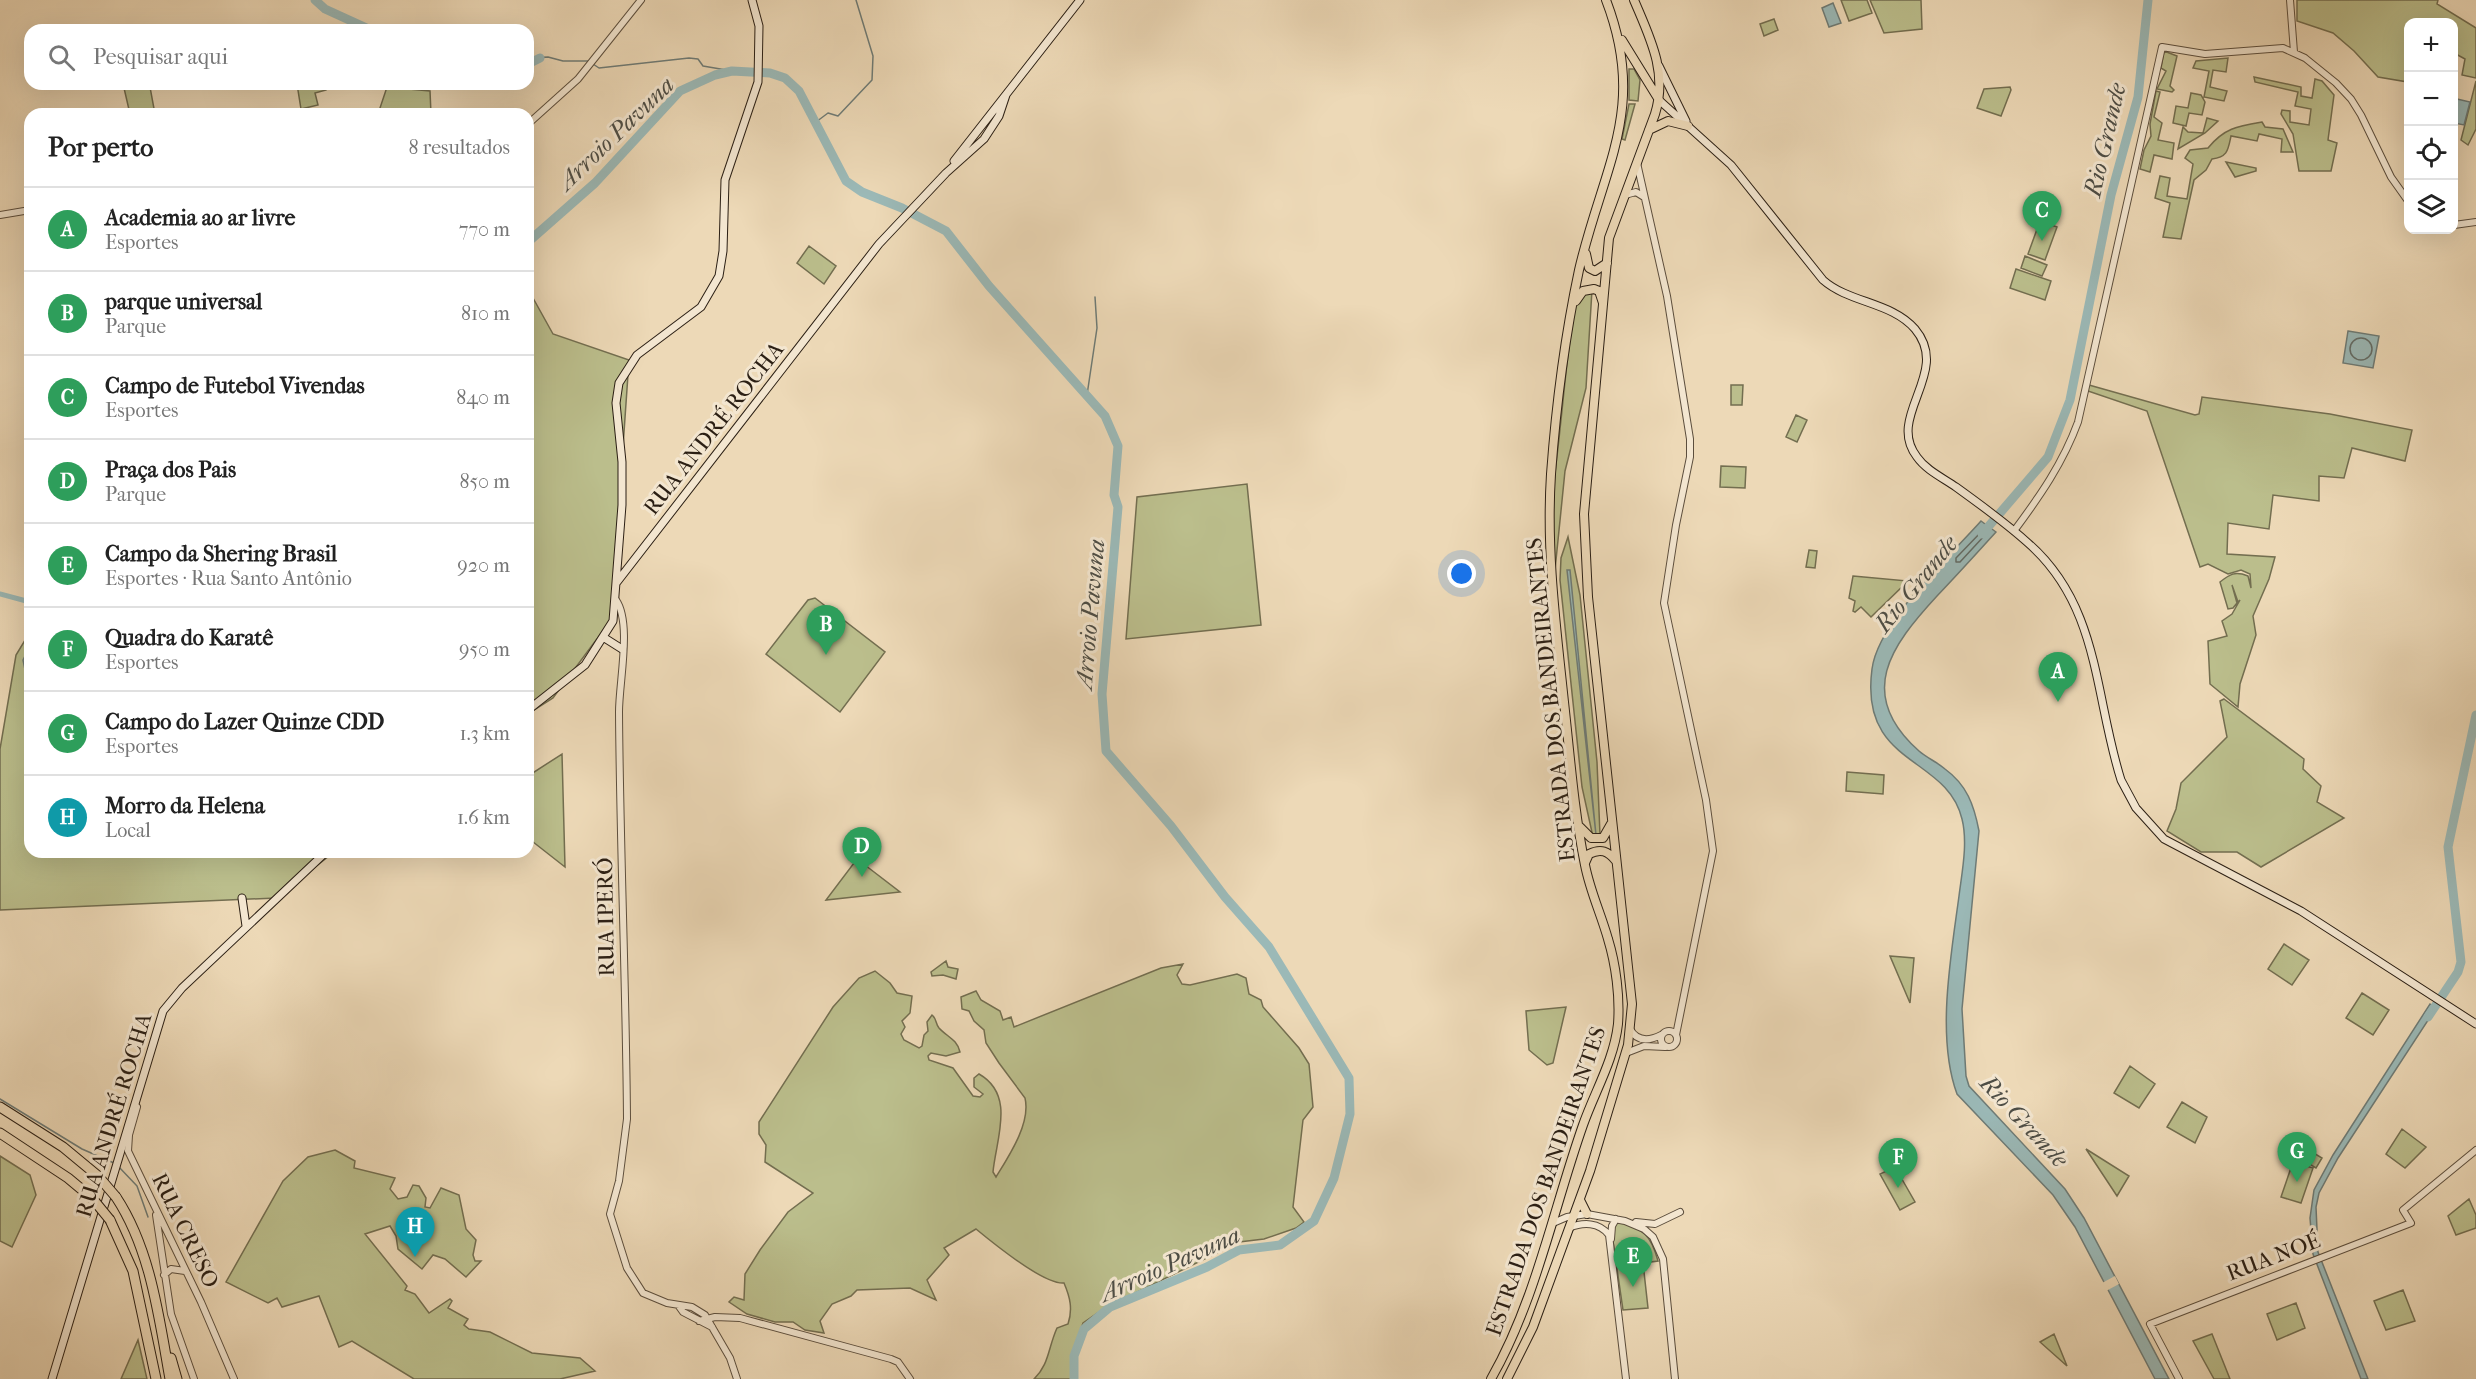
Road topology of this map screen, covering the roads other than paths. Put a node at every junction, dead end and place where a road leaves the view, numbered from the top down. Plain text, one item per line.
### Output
1 (640, 0) edge
2 (752, 0) edge
3 (1080, 0) edge
4 (1606, 0) edge
5 (1634, 0) edge
6 (2290, 0) edge
7 (1618, 30) junction
8 (2294, 52) junction
9 (1659, 66) junction
10 (1659, 100) junction
11 (534, 119) edge
12 (1688, 126) junction
13 (1649, 130) junction
14 (1637, 163) junction
15 (2404, 194) edge
16 (1625, 195) junction
17 (1644, 197) junction
18 (24, 211) edge
19 (0, 215) edge
20 (2476, 222) edge
21 (2458, 224) edge
22 (1585, 249) junction
23 (1607, 263) junction
24 (1574, 303) junction
25 (1604, 308) junction
26 (2013, 530) junction
27 (617, 582) junction
28 (616, 600) junction
29 (603, 637) junction
30 (622, 640) junction
31 (613, 642) junction
32 (622, 649) junction
33 (534, 705) edge
34 (1612, 822) junction
35 (1577, 823) junction
36 (320, 858) edge
37 (1617, 862) junction
38 (1585, 868) junction
39 (242, 898) dead end
40 (246, 926) junction
41 (1677, 1023) junction
42 (2476, 1024) edge
43 (1630, 1029) junction
44 (1667, 1031) junction
45 (1661, 1035) junction
46 (1676, 1035) junction
47 (1666, 1047) junction
48 (1625, 1053) junction
49 (137, 1094) junction
50 (0, 1107) edge
51 (0, 1133) edge
52 (2476, 1150) edge
53 (1580, 1200) junction
54 (156, 1208) junction
55 (1680, 1212) dead end
56 (1587, 1214) junction
57 (1573, 1216) junction
58 (1600, 1216) junction
59 (1616, 1220) junction
60 (1625, 1221) junction
61 (1553, 1223) junction
62 (1599, 1227) junction
63 (1568, 1228) junction
64 (1612, 1243) junction
65 (185, 1272) junction
66 (164, 1275) junction
67 (154, 1301) junction
68 (678, 1305) junction
69 (708, 1318) junction
70 (699, 1321) junction
71 (712, 1327) junction
72 (52, 1379) edge
73 (156, 1379) edge
74 (170, 1379) edge
75 (177, 1379) edge
76 (194, 1379) edge
77 (234, 1379) edge
78 (737, 1379) edge
79 (910, 1379) edge
80 (1491, 1379) edge
81 (1507, 1379) edge
82 (1626, 1379) edge
83 (1675, 1379) edge
84 (2179, 1379) edge

1 - 11 street
2 - 27 main road
3 - 27 main road, RUA ANDRÉ ROCHA
4 - 7 main road, ESTRADA DOS BANDEIRANTES
5 - 9 main road, ESTRADA DOS BANDEIRANTES
6 - 8 street
7 - 10 main road
7 - 22 main road, ESTRADA DOS BANDEIRANTES
8 - 15 street
8 - 26 street
9 - 10 main road, ESTRADA DOS BANDEIRANTES
9 - 12 main road
10 - 12 main road
10 - 13 main road, ESTRADA DOS BANDEIRANTES
12 - 13 main road
12 - 26 main road
13 - 14 main road, ESTRADA DOS BANDEIRANTES
14 - 16 main road, ESTRADA DOS BANDEIRANTES
14 - 17 street
16 - 17 street
16 - 23 main road, ESTRADA DOS BANDEIRANTES
17 - 41 street
18 - 19 street
20 - 21 street
22 - 23 main road
22 - 24 main road, ESTRADA DOS BANDEIRANTES
23 - 25 main road, ESTRADA DOS BANDEIRANTES
24 - 25 main road
24 - 35 main road, ESTRADA DOS BANDEIRANTES
25 - 34 main road, ESTRADA DOS BANDEIRANTES
26 - 42 main road
27 - 28 main road
28 - 29 main road
28 - 30 street, RUA IPERÓ
29 - 31 main road
29 - 33 main road
30 - 31 main road
30 - 32 street, RUA IPERÓ
31 - 32 main road
32 - 68 street, RUA IPERÓ
34 - 35 main road
34 - 37 main road, ESTRADA DOS BANDEIRANTES
35 - 38 main road, ESTRADA DOS BANDEIRANTES
36 - 40 main road, RUA ANDRÉ ROCHA
37 - 38 main road
37 - 43 main road, ESTRADA DOS BANDEIRANTES
38 - 61 main road, ESTRADA DOS BANDEIRANTES
39 - 40 main road
40 - 49 main road, RUA ANDRÉ ROCHA
41 - 44 street
41 - 46 street
43 - 45 street
43 - 48 main road, ESTRADA DOS BANDEIRANTES
44 - 45 street
44 - 46 street
45 - 47 street
46 - 47 street
47 - 48 street
48 - 53 main road, ESTRADA DOS BANDEIRANTES
49 - 54 street, RUA CRESO
49 - 72 main road, RUA ANDRÉ ROCHA
50 - 67 highway, bridge
51 - 73 highway, bridge
52 - 84 street, RUA NOÉ
53 - 56 main road
53 - 57 main road, ESTRADA DOS BANDEIRANTES
54 - 65 street, RUA CRESO
54 - 66 street
55 - 60 street
56 - 57 street
56 - 58 street
57 - 61 street
57 - 63 main road, ESTRADA DOS BANDEIRANTES
58 - 59 street
58 - 62 street
59 - 60 street
59 - 64 street
60 - 83 street
61 - 80 main road, ESTRADA DOS BANDEIRANTES
62 - 63 street
62 - 64 street
63 - 81 main road, ESTRADA DOS BANDEIRANTES
64 - 82 street
65 - 66 street
65 - 77 street, RUA CRESO
66 - 76 street
67 - 74 highway
67 - 75 highway
68 - 69 street
68 - 70 street
69 - 70 street
69 - 71 street
69 - 79 street
70 - 71 street
71 - 78 street

